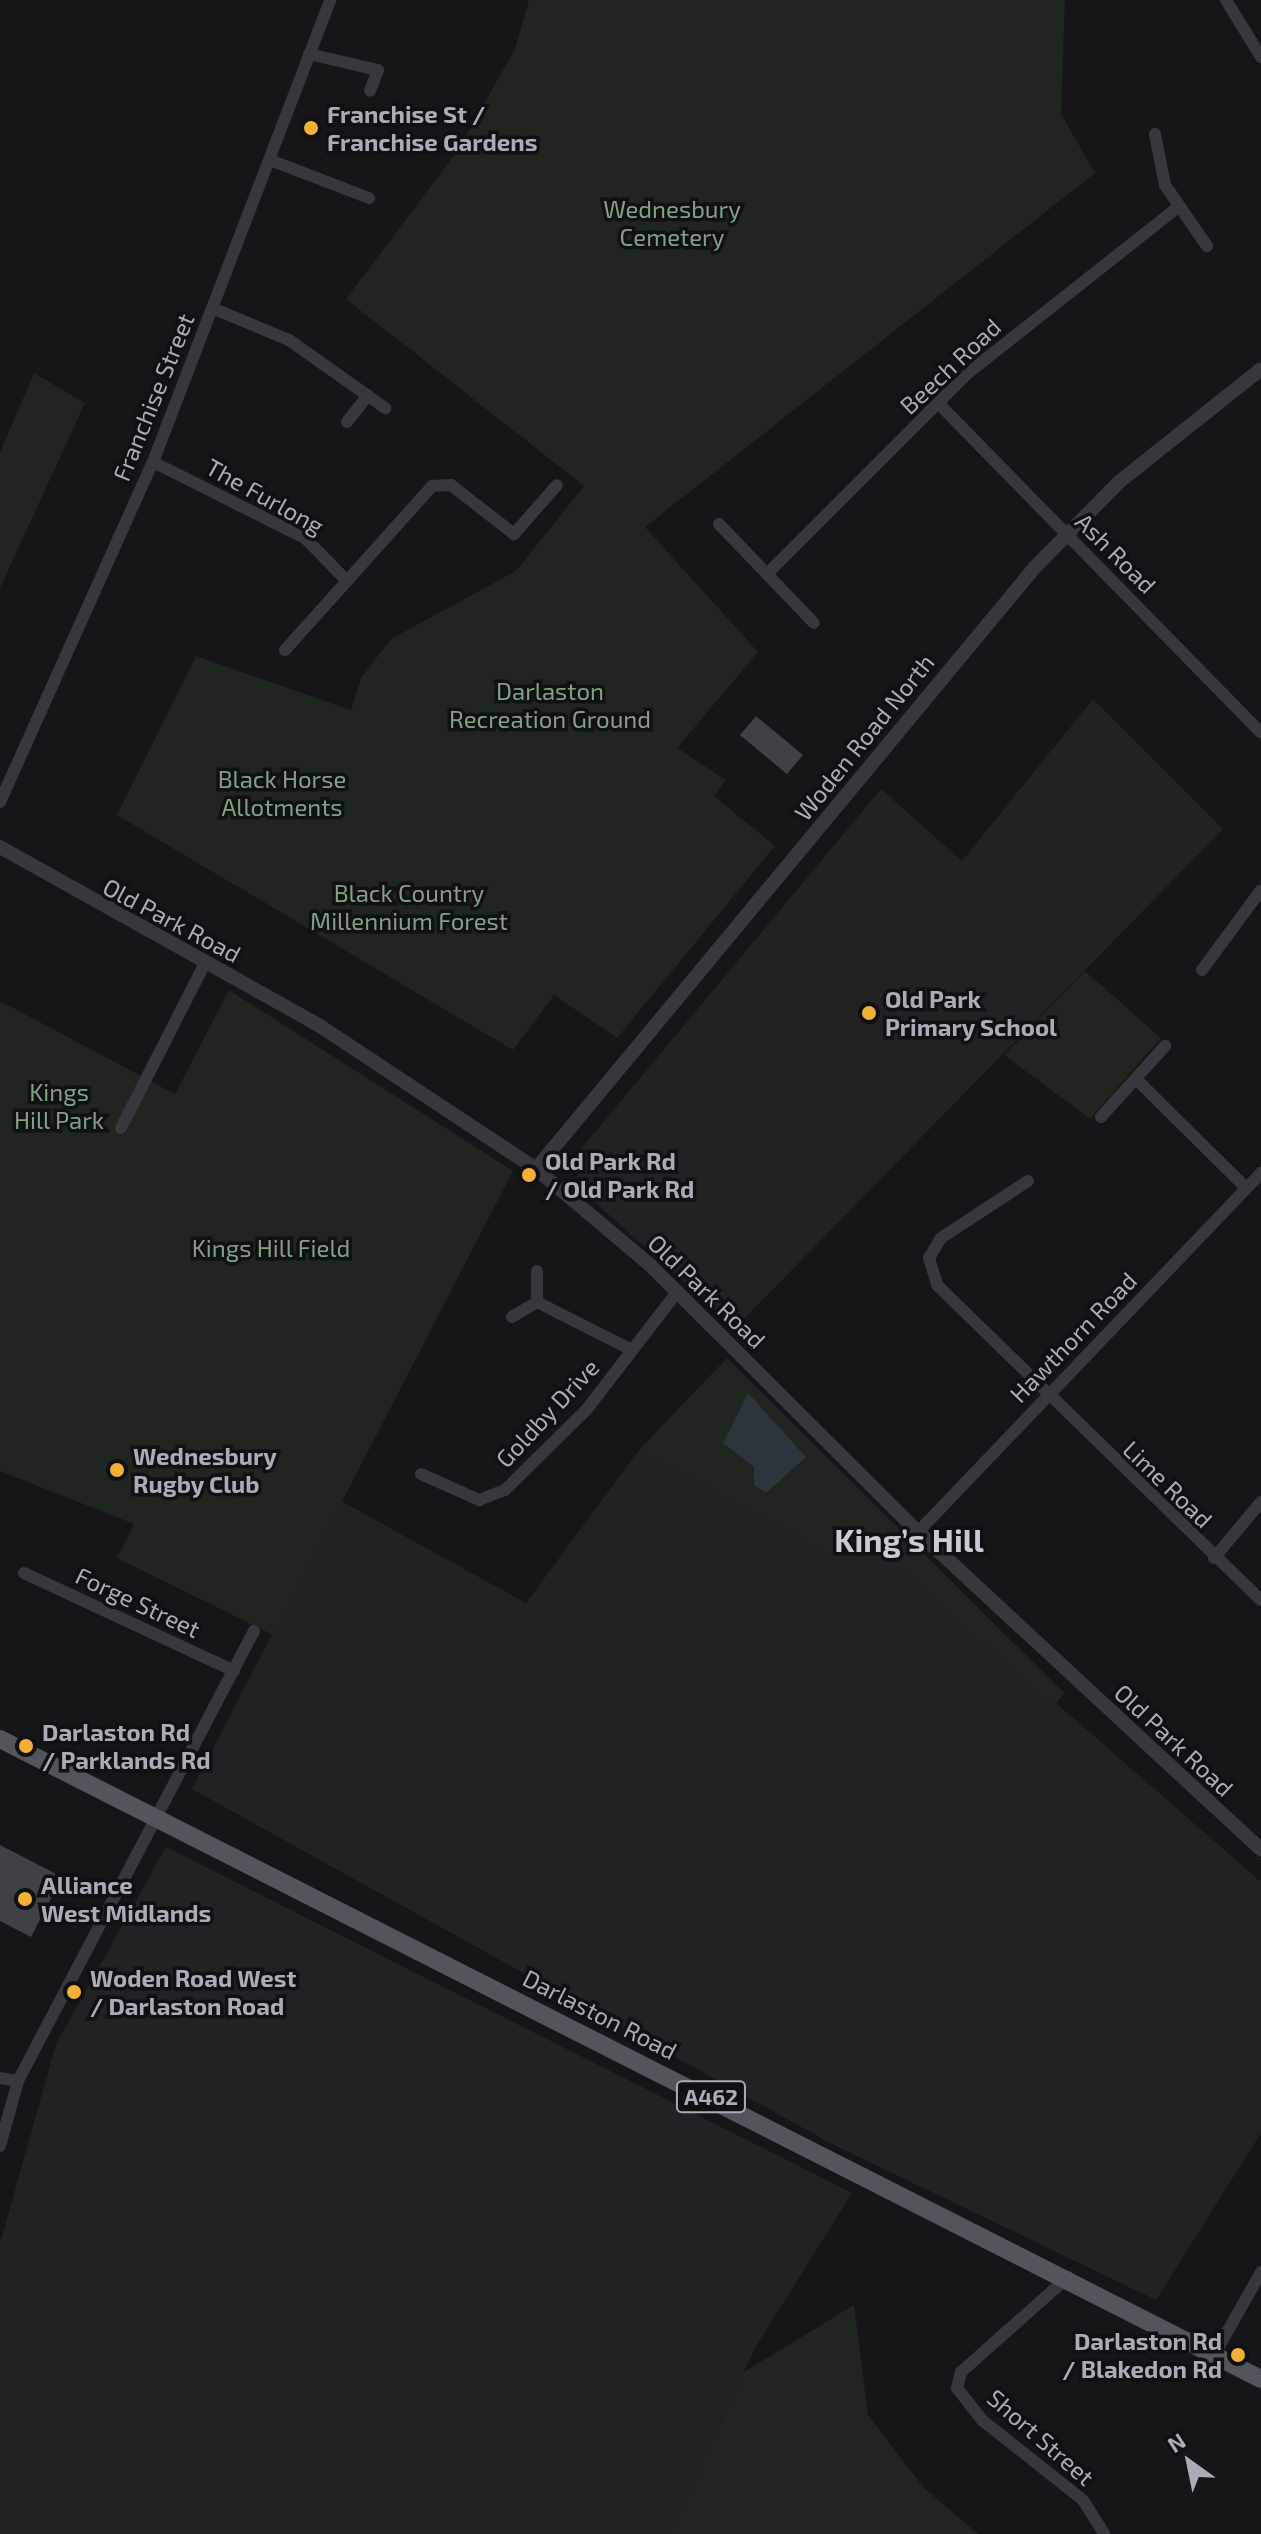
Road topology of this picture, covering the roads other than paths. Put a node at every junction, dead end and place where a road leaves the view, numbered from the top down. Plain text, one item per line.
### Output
1 (330, 0) edge
2 (1226, 0) edge
3 (309, 54) junction
4 (1261, 57) edge
5 (370, 91) dead end
6 (1155, 134) dead end
7 (270, 160) junction
8 (369, 198) dead end
9 (1178, 207) junction
10 (1207, 246) dead end
11 (212, 308) junction
12 (1261, 369) edge
13 (368, 395) junction
14 (939, 404) junction
15 (385, 408) dead end
16 (347, 422) dead end
17 (153, 462) junction
18 (557, 485) dead end
19 (719, 524) dead end
20 (1066, 535) junction
21 (767, 574) junction
22 (346, 580) junction
23 (814, 623) dead end
24 (285, 650) dead end
25 (1261, 733) edge
26 (0, 802) edge
27 (0, 847) edge
28 (1261, 890) edge
29 (205, 963) junction
30 (1202, 970) dead end
31 (1165, 1046) dead end
32 (1136, 1079) junction
33 (1101, 1117) dead end
34 (121, 1128) dead end
35 (536, 1169) junction
36 (1261, 1173) edge
37 (1028, 1181) dead end
38 (1246, 1188) junction
39 (537, 1271) dead end
40 (677, 1292) junction
41 (537, 1302) junction
42 (512, 1317) dead end
43 (632, 1350) junction
44 (1046, 1398) junction
45 (421, 1474) dead end
46 (1261, 1502) edge
47 (918, 1532) junction
48 (1214, 1558) junction
49 (24, 1573) dead end
50 (1261, 1600) edge
51 (254, 1631) dead end
52 (234, 1671) junction
53 (0, 1739) edge
54 (158, 1820) junction
55 (1261, 1850) edge
56 (0, 2078) edge
57 (18, 2081) junction
58 (0, 2146) edge
59 (1261, 2272) edge
60 (1068, 2277) junction
61 (1213, 2357) junction
62 (1261, 2379) edge
63 (1104, 2534) edge

1 - 3 street, Franchise Street
2 - 4 street
3 - 5 street
3 - 7 street, Franchise Street
6 - 9 street
7 - 8 street
7 - 11 street, Franchise Street
9 - 10 street
9 - 14 street, Beech Road
11 - 13 street
11 - 17 street, Franchise Street
12 - 20 street, Woden Road North
13 - 15 street
13 - 16 street
14 - 20 street, Ash Road
14 - 21 street, Beech Road
17 - 22 street, The Furlong
17 - 26 street, Franchise Street
18 - 22 street
19 - 21 street
20 - 25 street, Ash Road
20 - 35 street, Woden Road North
21 - 23 street
22 - 24 street
27 - 29 street, Old Park Road
28 - 30 street
29 - 34 street
29 - 35 street, Old Park Road
31 - 32 street
32 - 33 street
32 - 38 street
35 - 40 street, Old Park Road
36 - 38 street, Hawthorn Road
37 - 44 street, Lime Road
38 - 44 street, Hawthorn Road
39 - 41 street
40 - 43 street, Goldby Drive
40 - 47 street, Old Park Road
41 - 42 street
41 - 43 street
43 - 45 street, Goldby Drive
44 - 47 street, Hawthorn Road
44 - 48 street, Lime Road
46 - 48 street
47 - 55 street, Old Park Road
48 - 50 street, Lime Road
49 - 52 street, Forge Street
51 - 52 street
52 - 54 street
53 - 54 main road, Darlaston Road / A462
54 - 57 street
54 - 60 main road, Darlaston Road / A462
56 - 57 street
57 - 58 street
59 - 61 street
60 - 61 main road, Darlaston Road / A462
60 - 63 street, Short Street
61 - 62 main road, Darlaston Road / A462

